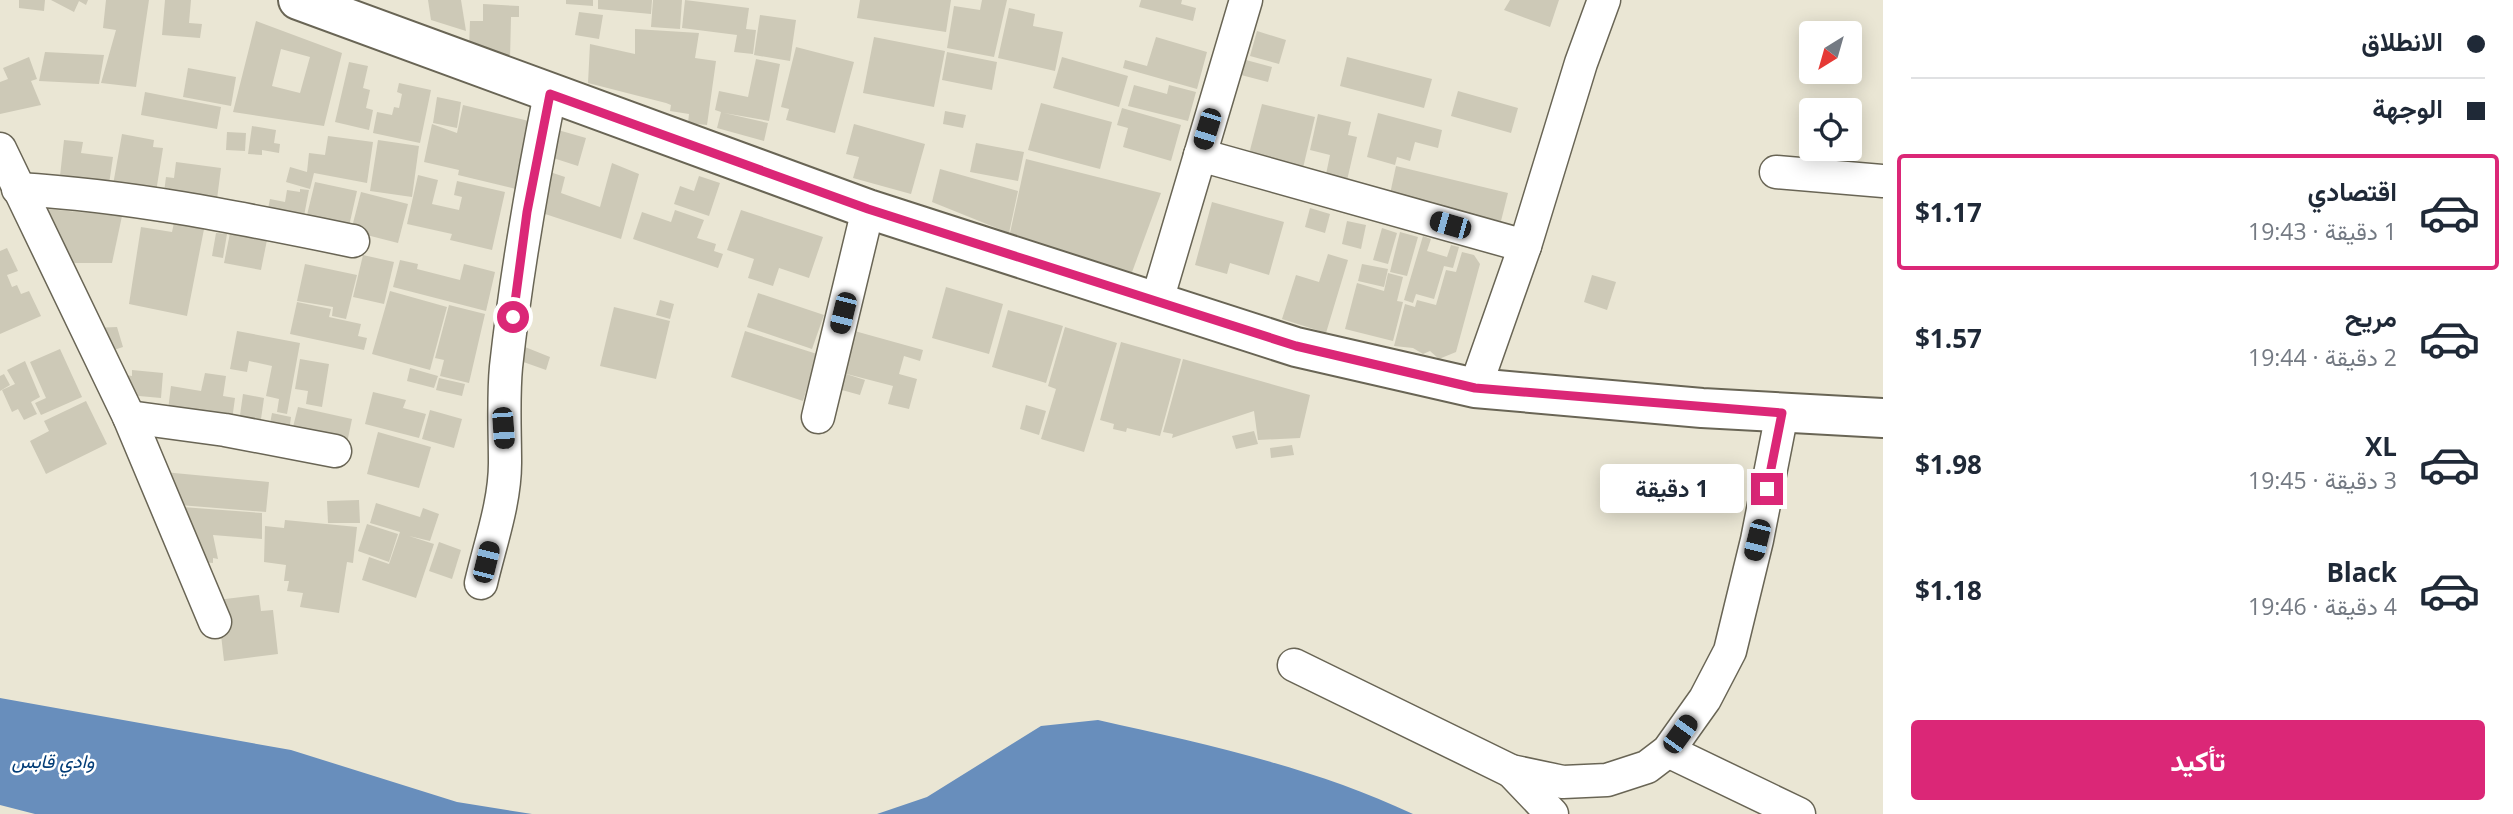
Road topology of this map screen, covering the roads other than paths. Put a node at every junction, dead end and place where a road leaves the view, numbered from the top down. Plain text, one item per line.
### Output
1 (298, 0) edge
2 (1245, 0) edge
3 (1604, 0) edge
4 (550, 94) junction
5 (0, 149) edge
6 (1200, 155) junction
7 (1776, 172) dead end
8 (1883, 181) edge
9 (18, 189) junction
10 (868, 209) junction
11 (353, 242) dead end
12 (1525, 246) junction
13 (1156, 304) junction
14 (1475, 388) junction
15 (1782, 413) junction
16 (129, 417) junction
17 (818, 417) dead end
18 (1883, 418) edge
19 (335, 451) dead end
20 (481, 583) dead end
21 (215, 622) dead end
22 (1294, 665) dead end
23 (1668, 751) junction
24 (1511, 771) junction
25 (1552, 814) edge
26 (1799, 814) edge

1 - 4 street
2 - 6 street
3 - 12 street
4 - 10 street
4 - 20 street
5 - 9 street
6 - 12 street
6 - 13 street
7 - 8 street
9 - 11 street
9 - 16 street
10 - 13 street
10 - 17 street
12 - 14 street
13 - 14 street
14 - 15 street
15 - 18 street
15 - 23 street
16 - 19 street
16 - 21 street
22 - 24 street
23 - 24 street
23 - 26 street
24 - 25 street

